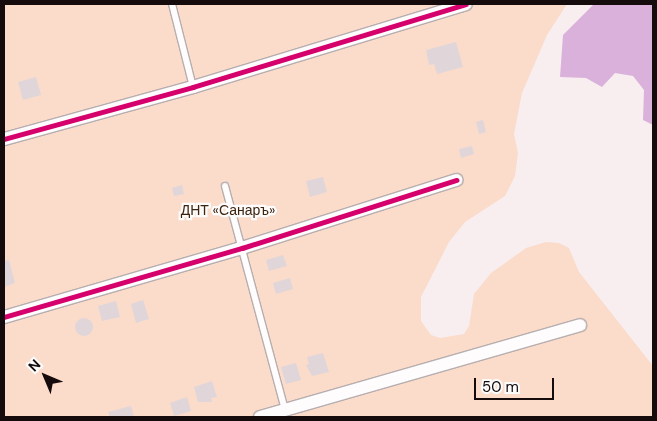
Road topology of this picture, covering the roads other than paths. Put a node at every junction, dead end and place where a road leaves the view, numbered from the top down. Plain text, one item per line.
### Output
1 (172, 4) edge
2 (466, 4) edge
3 (193, 87) junction
4 (4, 140) edge
5 (456, 180) dead end
6 (225, 186) dead end
7 (242, 248) junction
8 (4, 317) edge
9 (580, 325) dead end
10 (286, 410) junction
11 (260, 417) edge

1 - 3 lane
2 - 3 street
3 - 4 street
5 - 7 street
6 - 7 lane
7 - 8 street
7 - 10 lane
9 - 10 street
10 - 11 street

